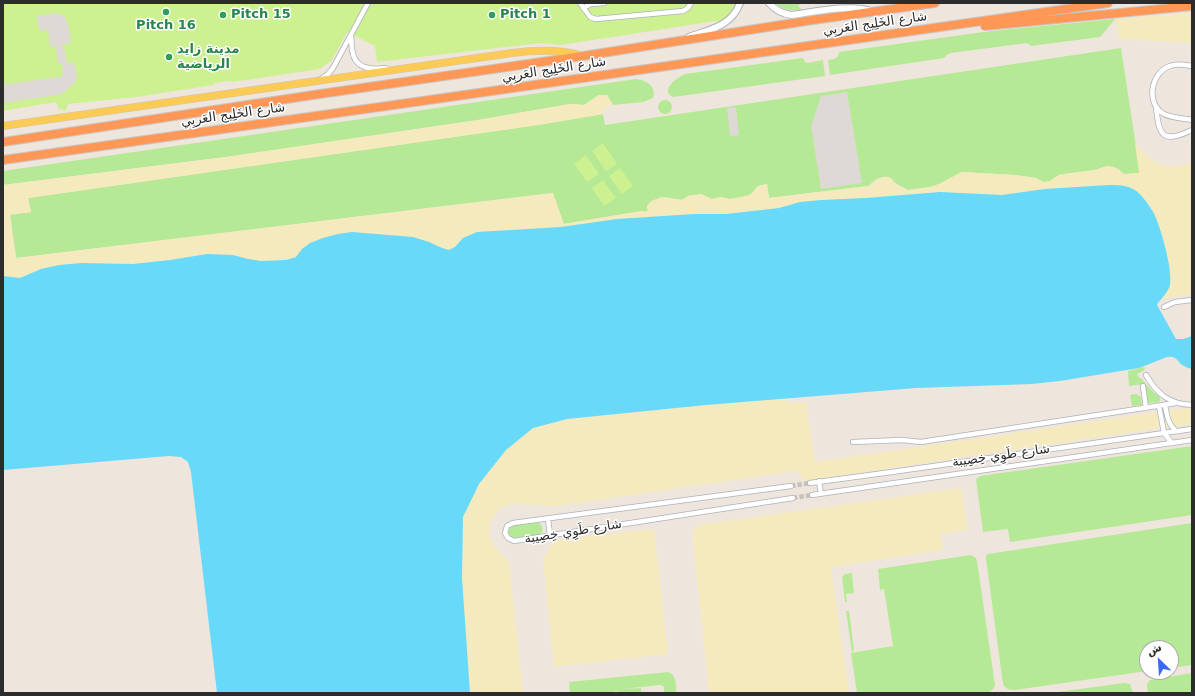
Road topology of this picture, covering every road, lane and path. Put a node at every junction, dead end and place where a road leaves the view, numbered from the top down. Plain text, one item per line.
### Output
1 (368, 3) edge
2 (580, 3) edge
3 (604, 3) edge
4 (691, 3) edge
5 (740, 3) edge
6 (769, 3) edge
7 (935, 3) edge
8 (1108, 3) edge
9 (1192, 6) edge
10 (583, 8) junction
11 (873, 12) junction
12 (962, 24) junction
13 (352, 36) junction
14 (675, 41) junction
15 (583, 56) junction
16 (1192, 66) edge
17 (401, 68) junction
18 (318, 80) junction
19 (1156, 106) junction
20 (1192, 120) edge
21 (3, 126) edge
22 (1192, 130) edge
23 (3, 142) edge
24 (3, 160) edge
25 (1192, 300) edge
26 (1164, 307) dead end
27 (1146, 375) dead end
28 (1143, 386) dead end
29 (1176, 403) junction
30 (1165, 405) junction
31 (1192, 405) edge
32 (1159, 406) junction
33 (1146, 408) junction
34 (1192, 429) edge
35 (1176, 431) junction
36 (1164, 433) junction
37 (1192, 440) edge
38 (853, 442) dead end
39 (1172, 443) junction
40 (819, 481) junction
41 (810, 483) tunnel mouth
42 (791, 486) tunnel mouth
43 (821, 494) junction
44 (812, 495) tunnel mouth
45 (793, 498) tunnel mouth
46 (548, 519) junction
47 (550, 535) junction

1 - 13 street
2 - 10 street
3 - 10 street
4 - 10 street
5 - 14 street
6 - 11 street
7 - 11 highway, شارع الخَلِيج العَربِي
8 - 12 highway, شارع الخَلِيج العَربِي
9 - 12 highway
11 - 14 highway, شارع الخَلِيج العَربِي
12 - 24 highway, شارع الخَلِيج العَربِي
13 - 17 street
13 - 18 street
14 - 15 highway, شارع الخَلِيج العَربِي
15 - 17 main road
15 - 23 highway, شارع الخَلِيج العَربِي
16 - 19 street
17 - 18 main road
18 - 21 main road
19 - 20 street
19 - 22 street
25 - 26 street
27 - 29 street
28 - 33 street
29 - 30 street
29 - 31 street
30 - 32 street
30 - 35 street
32 - 33 street
32 - 36 street
33 - 38 street
34 - 35 street, شارع طَوِي خِصِيبة
35 - 36 street, شارع طَوِي خِصِيبة
36 - 39 street
36 - 40 street, شارع طَوِي خِصِيبة
37 - 39 street, شارع طَوِي خِصِيبة
39 - 43 street, شارع طَوِي خِصِيبة
40 - 41 street, شارع طَوِي خِصِيبة
40 - 43 street
42 - 46 street, شارع طَوِي خِصِيبة
43 - 44 street, شارع طَوِي خِصِيبة
45 - 47 street, شارع طَوِي خِصِيبة
46 - 47 street
46 - 47 street, شارع طَوِي خِصِيبة

